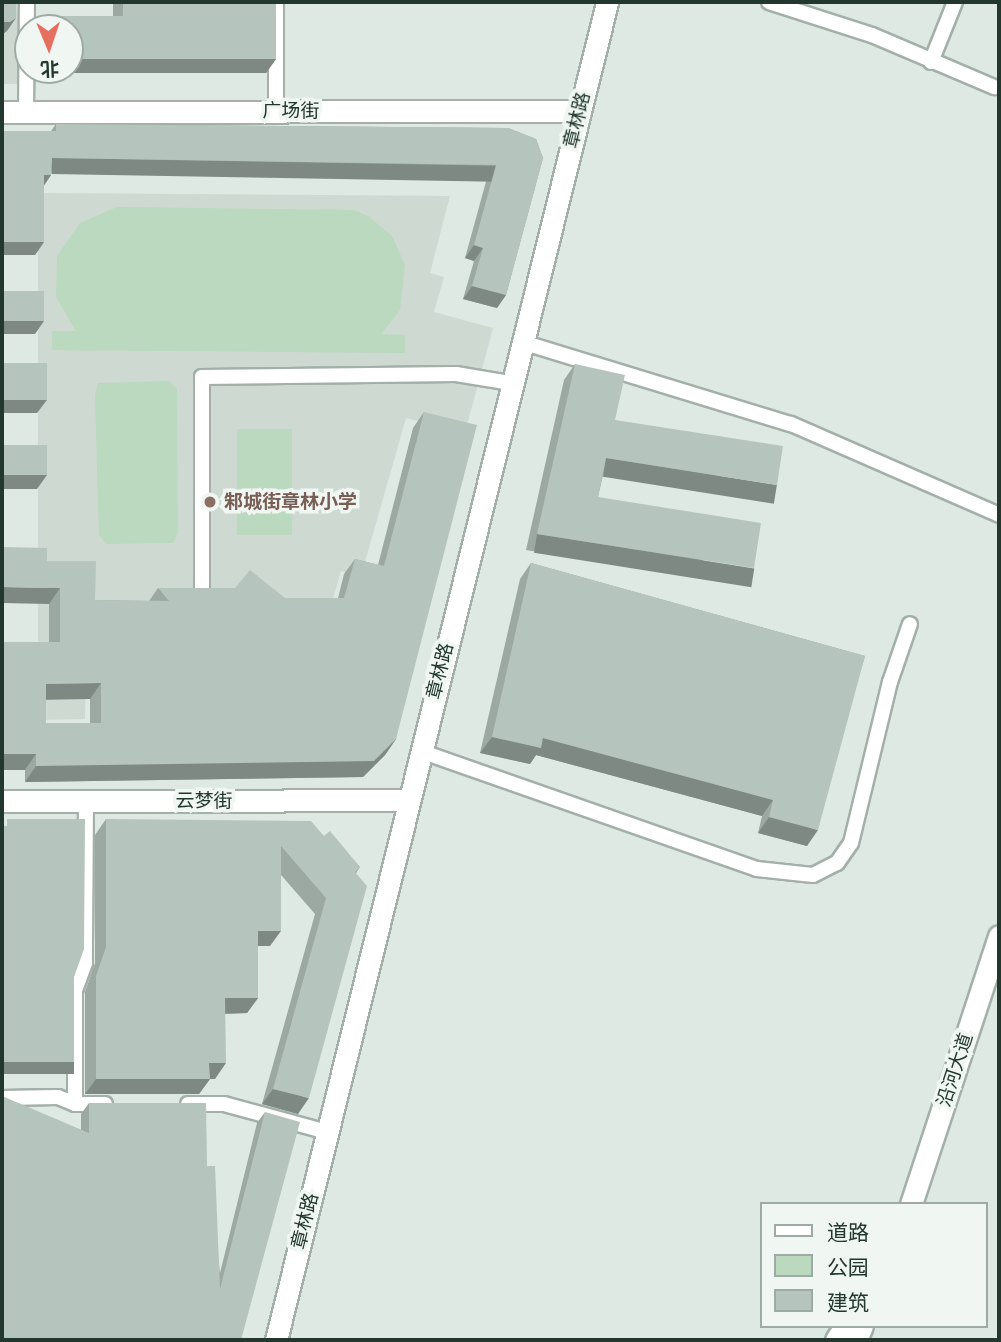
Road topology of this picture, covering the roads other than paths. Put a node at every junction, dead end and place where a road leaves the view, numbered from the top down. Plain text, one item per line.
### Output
1 (27, 2) edge
2 (276, 2) edge
3 (607, 2) edge
4 (769, 2) edge
5 (955, 2) edge
6 (931, 62) junction
7 (994, 87) dead end
8 (276, 111) junction
9 (579, 111) junction
10 (2, 112) edge
11 (26, 112) junction
12 (522, 342) junction
13 (511, 383) junction
14 (999, 515) edge
15 (202, 592) edge
16 (910, 624) dead end
17 (420, 751) junction
18 (407, 800) junction
19 (2, 801) edge
20 (86, 801) junction
21 (999, 936) edge
22 (2, 1098) edge
23 (75, 1104) junction
24 (116, 1104) edge
25 (170, 1104) edge
26 (327, 1132) junction
27 (912, 1202) edge
28 (276, 1340) edge

1 - 11 lane
2 - 8 lane
3 - 9 street, 章林路
4 - 6 lane
5 - 6 lane
6 - 7 lane
8 - 9 street, 广场街
8 - 11 street, 广场街
9 - 12 street, 章林路
10 - 11 street, 广场街
12 - 13 street, 章林路
12 - 14 lane
13 - 15 lane
13 - 17 street, 章林路
16 - 17 lane
17 - 18 street, 章林路
18 - 20 street, 云梦街
18 - 26 street, 章林路
19 - 20 street, 云梦街
20 - 23 lane
21 - 27 street, 沿河大道
22 - 23 lane
23 - 24 lane
25 - 26 lane
26 - 28 street, 章林路

